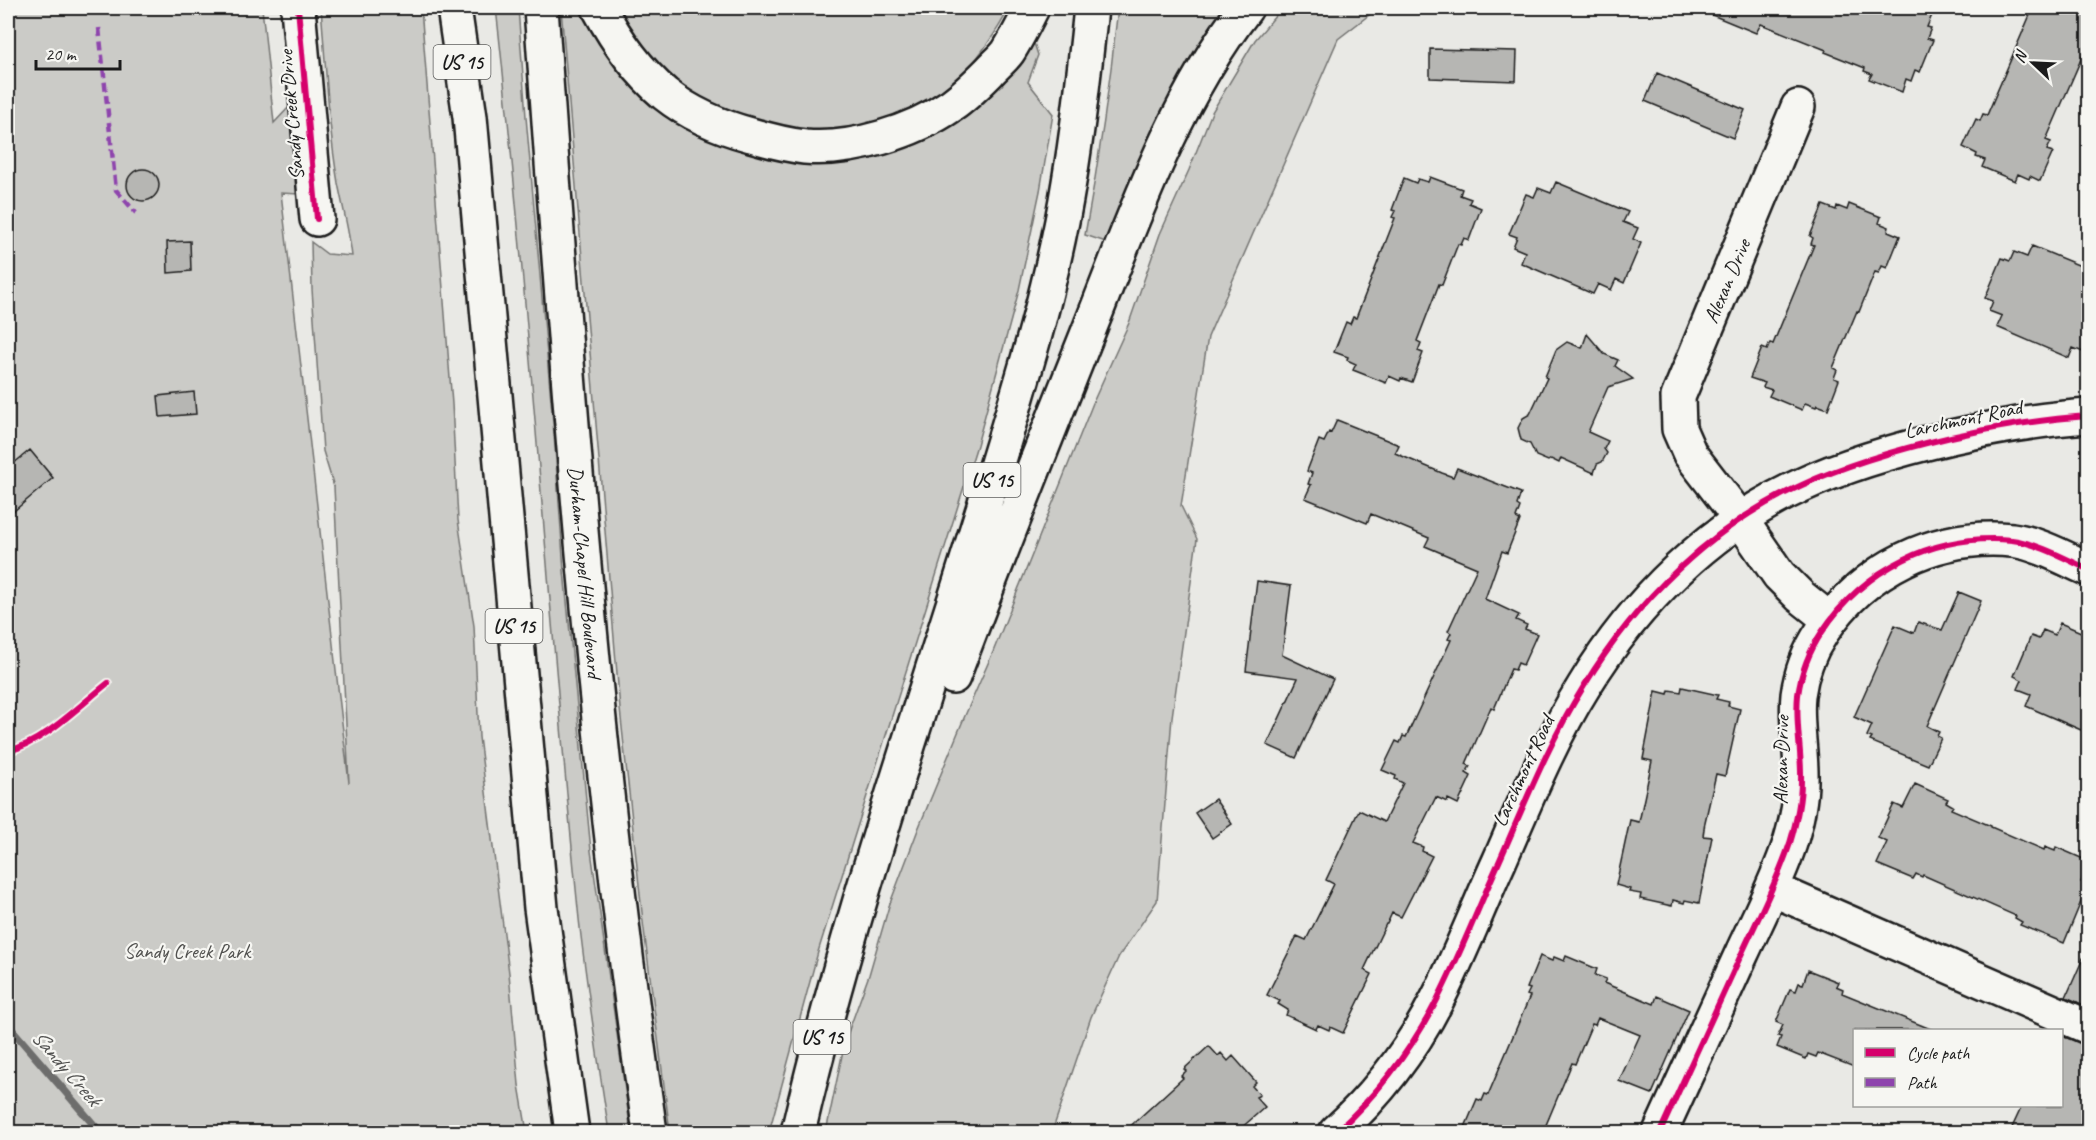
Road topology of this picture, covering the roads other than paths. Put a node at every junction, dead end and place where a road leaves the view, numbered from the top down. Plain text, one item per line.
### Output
1 (298, 8) edge
2 (454, 8) edge
3 (463, 8) edge
4 (541, 8) edge
5 (599, 8) edge
6 (1032, 8) edge
7 (1090, 8) edge
8 (1246, 8) edge
9 (1798, 107) dead end
10 (470, 117) junction
11 (317, 219) dead end
12 (2088, 416) edge
13 (1742, 520) junction
14 (2088, 569) edge
15 (1830, 620) junction
16 (1772, 888) junction
17 (848, 943) junction
18 (2088, 1027) edge
19 (572, 1132) edge
20 (650, 1132) edge
21 (798, 1132) edge
22 (1336, 1132) edge
23 (1660, 1132) edge

1 - 11 main road, Sandy Creek Drive
2 - 10 main road, US 15
3 - 10 main road
4 - 20 main road, Durham-Chapel Hill Boulevard
5 - 6 main road
7 - 17 main road, US 15
8 - 17 main road
9 - 13 main road, Alexan Drive
10 - 19 main road, US 15
12 - 13 main road, Larchmont Road
13 - 15 main road, Alexan Drive
13 - 22 main road, Larchmont Road
14 - 15 main road, Alexan Drive
15 - 16 main road, Alexan Drive
16 - 18 main road
16 - 23 main road, Alexan Drive
17 - 21 main road, US 15

